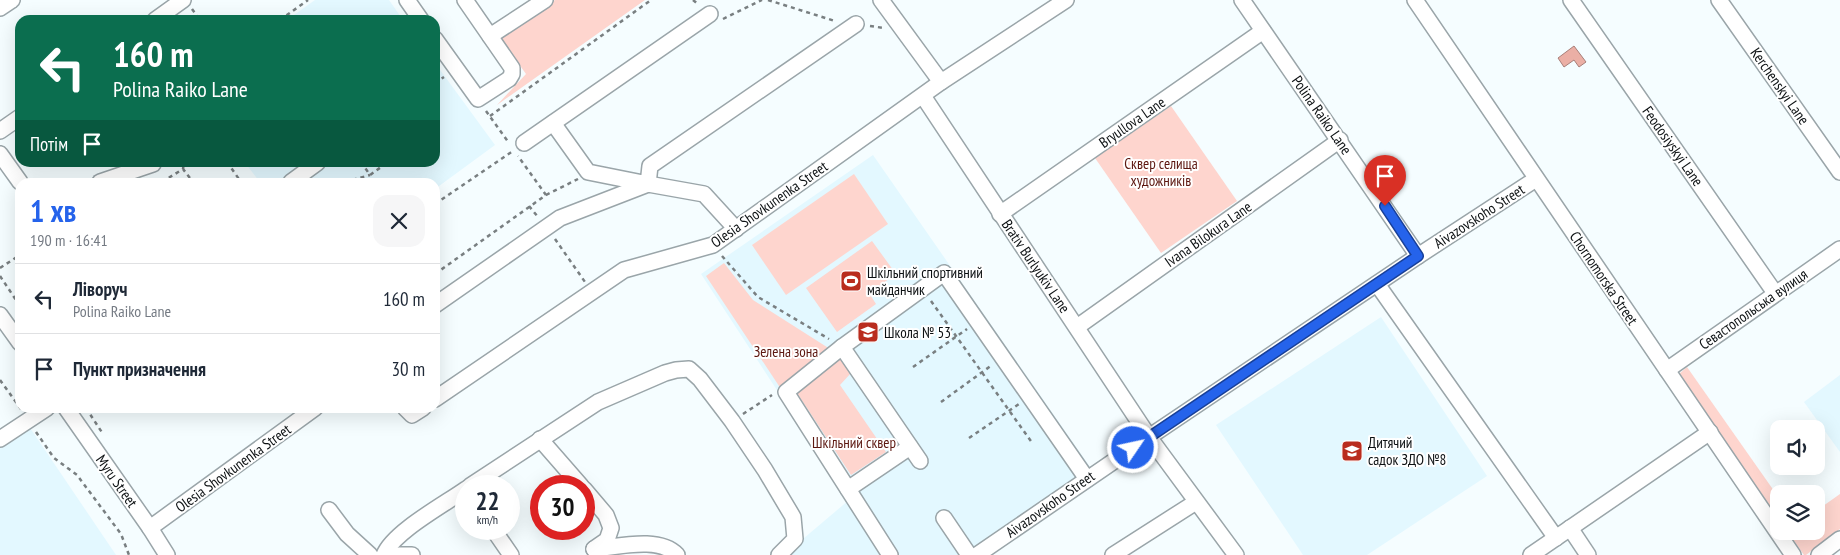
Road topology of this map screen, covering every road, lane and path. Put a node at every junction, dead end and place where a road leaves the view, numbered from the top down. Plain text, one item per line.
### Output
1 (12, 0) edge
2 (183, 0) edge
3 (308, 0) edge
4 (407, 0) edge
5 (465, 0) edge
6 (545, 0) edge
7 (651, 0) edge
8 (762, 0) edge
9 (768, 0) edge
10 (881, 0) edge
11 (1066, 0) edge
12 (1242, 0) edge
13 (1415, 0) edge
14 (1571, 0) edge
15 (1719, 0) edge
16 (0, 8) edge
17 (710, 14) joint
18 (162, 15) edge
19 (287, 15) edge
20 (418, 15) edge
21 (856, 24) junction
22 (903, 30) junction
23 (1263, 31) junction
24 (490, 36) junction
25 (440, 46) edge
26 (445, 76) dead end
27 (440, 80) edge
28 (941, 82) junction
29 (923, 96) junction
30 (478, 99) junction
31 (490, 116) junction
32 (15, 120) edge
33 (553, 123) junction
34 (0, 131) edge
35 (1340, 140) junction
36 (519, 147) junction
37 (0, 154) edge
38 (144, 167) edge
39 (230, 167) edge
40 (312, 167) edge
41 (364, 167) edge
42 (381, 167) edge
43 (183, 169) joint
44 (1840, 172) edge
45 (370, 175) junction
46 (17, 178) edge
47 (112, 178) edge
48 (168, 178) edge
49 (190, 178) edge
50 (238, 178) edge
51 (297, 178) edge
52 (359, 178) edge
53 (1536, 179) junction
54 (574, 182) dead end
55 (648, 184) junction
56 (546, 195) junction
57 (440, 201) edge
58 (529, 206) junction
59 (1000, 214) junction
60 (547, 228) junction
61 (736, 229) junction
62 (713, 245) junction
63 (1840, 249) edge
64 (1418, 256) junction
65 (15, 258) edge
66 (0, 268) edge
67 (440, 270) edge
68 (0, 276) edge
69 (1377, 284) junction
70 (592, 292) junction
71 (1775, 293) junction
72 (15, 298) edge
73 (932, 301) dead end
74 (440, 302) edge
75 (0, 315) edge
76 (1077, 327) junction
77 (15, 336) edge
78 (957, 336) junction
79 (842, 347) junction
80 (913, 367) dead end
81 (1667, 370) junction
82 (982, 372) junction
83 (0, 380) edge
84 (774, 394) dead end
85 (440, 396) edge
86 (15, 401) edge
87 (941, 402) dead end
88 (1009, 410) junction
89 (23, 413) edge
90 (39, 413) edge
91 (70, 413) edge
92 (308, 413) edge
93 (28, 420) junction
94 (732, 421) junction
95 (1710, 432) junction
96 (1149, 437) junction
97 (969, 438) dead end
98 (0, 439) edge
99 (540, 439) junction
100 (1033, 444) dead end
101 (910, 447) junction
102 (920, 461) dead end
103 (487, 475) edge
104 (571, 475) edge
105 (1087, 479) junction
106 (848, 489) junction
107 (455, 497) edge
108 (595, 502) edge
109 (1196, 502) junction
110 (329, 510) dead end
111 (944, 518) dead end
112 (150, 528) junction
113 (611, 528) junction
114 (1570, 528) junction
115 (1556, 538) junction
116 (1840, 539) edge
117 (501, 540) edge
118 (624, 546) junction
119 (664, 546) junction
120 (591, 553) edge
121 (1790, 554) edge
122 (129, 555) edge
123 (167, 555) edge
124 (370, 555) edge
125 (384, 555) edge
126 (399, 555) edge
127 (412, 555) edge
128 (511, 555) edge
129 (650, 555) edge
130 (677, 555) edge
131 (779, 555) edge
132 (890, 555) edge
133 (969, 555) edge
134 (977, 555) edge
135 (1113, 555) edge
136 (1236, 555) edge
137 (1531, 555) edge
138 (1588, 555) edge
139 (1819, 555) edge

1 - 16 street
2 - 18 street
3 - 19 path
4 - 20 street
5 - 24 street
6 - 24 street
7 - 31 path
8 - 17 path
9 - 21 path
10 - 22 street
11 - 28 street, Olesia Shovkunenka Street
12 - 23 street, Polina Raiko Lane
13 - 53 street, Chornomorska Street
14 - 71 street, Feodosiyskyi Lane
15 - 44 street, Kerchenskyi Lane
17 - 33 street
21 - 22 path
21 - 55 street
22 - 28 street
23 - 35 street, Polina Raiko Lane
23 - 59 street, Bryullova Lane
24 - 30 street
25 - 30 street
26 - 27 path
28 - 29 street, Olesia Shovkunenka Street
29 - 59 street, Brativ Burlyukiv Lane
29 - 61 street, Olesia Shovkunenka Street
30 - 31 path
31 - 36 path
32 - 34 street
33 - 36 street
33 - 55 street
35 - 64 street, Polina Raiko Lane
35 - 76 street, Ivana Bilokura Lane
36 - 56 path
36 - 57 path
37 - 46 street
38 - 47 street
39 - 50 path
40 - 51 street
41 - 45 path
42 - 45 path
43 - 48 path
43 - 49 path
45 - 52 path
53 - 64 street, Aivazovskoho Street
53 - 81 street, Chornomorska Street
54 - 56 path
55 - 60 street
55 - 61 street
56 - 58 path
58 - 60 path
58 - 67 path
59 - 76 street, Brativ Burlyukiv Lane
60 - 70 path
60 - 74 street
61 - 62 street, Olesia Shovkunenka Street
62 - 70 street, Olesia Shovkunenka Street
62 - 79 path
63 - 71 street, Севастопольська вулиця
64 - 69 street, Aivazovskoho Street
65 - 66 path
68 - 72 path
69 - 96 street, Aivazovskoho Street
69 - 115 street
70 - 85 street, Olesia Shovkunenka Street
71 - 81 street, Севастопольська вулиця
73 - 78 path
75 - 77 street
76 - 96 street, Brativ Burlyukiv Lane
78 - 80 path
78 - 82 path
79 - 101 street
79 - 105 street
79 - 106 street
81 - 95 street, Chornomorska Street
82 - 87 path
82 - 88 path
83 - 86 path
84 - 94 path
88 - 97 path
88 - 100 path
89 - 93 path
90 - 93 street
91 - 112 street, Myru Street
92 - 112 street, Olesia Shovkunenka Street
93 - 98 street
93 - 122 path
94 - 99 street
94 - 131 street
95 - 114 street
95 - 121 street, Chornomorska Street
96 - 105 street, Aivazovskoho Street
96 - 109 street
99 - 103 street
99 - 104 street
101 - 102 street
101 - 106 street
105 - 134 street, Aivazovskoho Street
106 - 132 street
107 - 125 street
108 - 113 street
109 - 135 street
109 - 136 street
110 - 124 street
111 - 133 street
112 - 123 street, Myru Street
113 - 118 street
113 - 120 street
114 - 115 street
114 - 138 street
115 - 137 street
116 - 139 street
117 - 128 street
118 - 119 street
118 - 120 street
119 - 129 street
119 - 130 street
126 - 127 street

